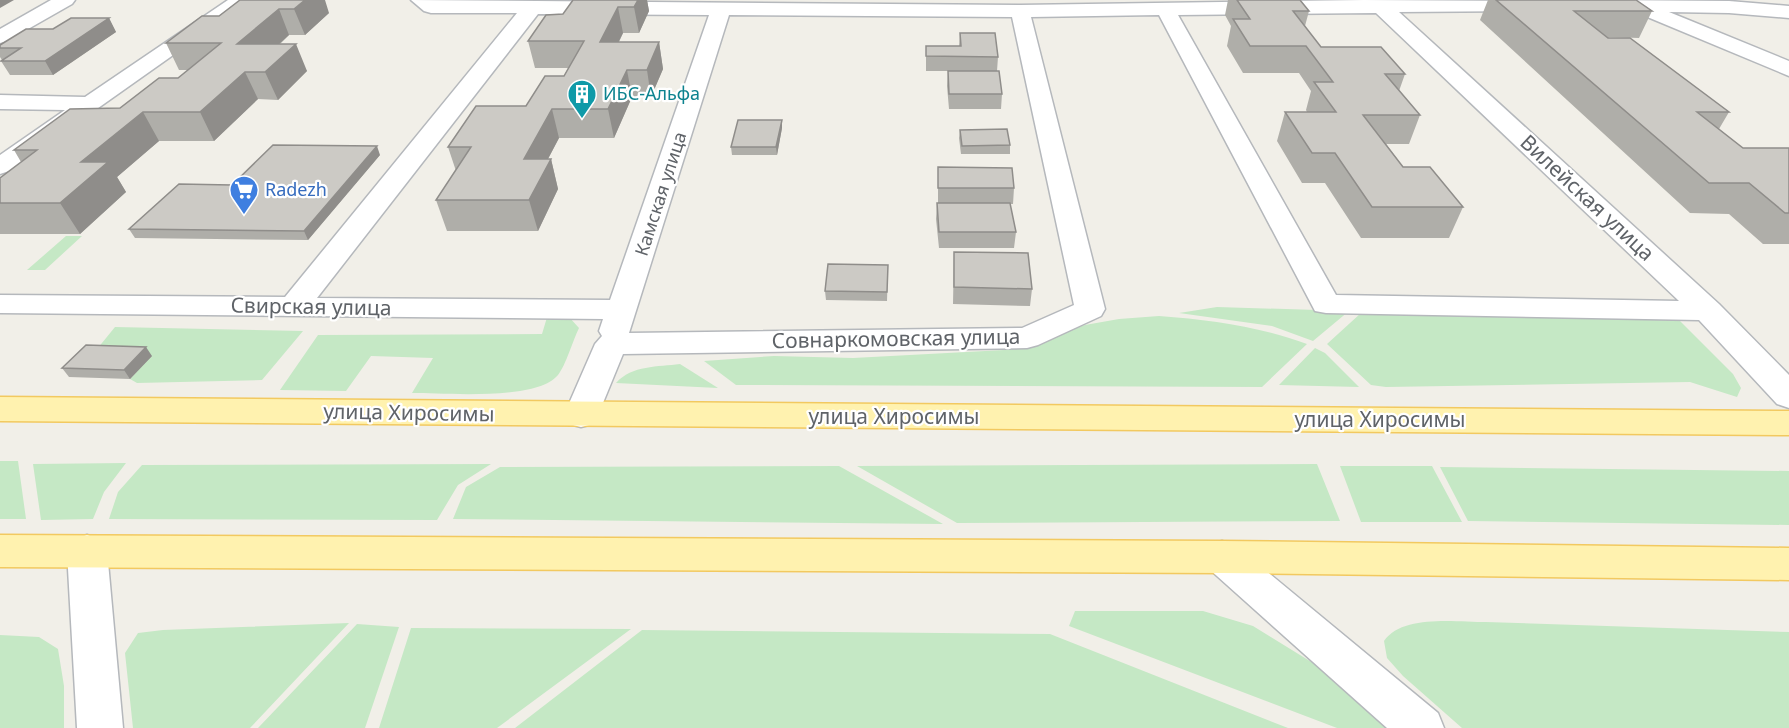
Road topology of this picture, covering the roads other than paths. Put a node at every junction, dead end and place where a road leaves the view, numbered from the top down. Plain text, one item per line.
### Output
1 (65, 0) edge
2 (242, 0) edge
3 (421, 0) edge
4 (1377, 3) edge
5 (1294, 4) edge
6 (774, 5) edge
7 (1554, 5) edge
8 (1577, 5) edge
9 (1635, 5) junction
10 (532, 8) junction
11 (721, 9) junction
12 (1166, 9) junction
13 (1020, 11) junction
14 (1789, 12) edge
15 (0, 37) edge
16 (1789, 69) edge
17 (0, 102) edge
18 (91, 104) junction
19 (0, 166) edge
20 (0, 304) edge
21 (294, 306) junction
22 (622, 310) junction
23 (1708, 310) junction
24 (611, 344) junction
25 (1789, 396) edge
26 (0, 409) edge
27 (581, 415) junction
28 (1789, 423) edge
29 (0, 551) edge
30 (87, 551) junction
31 (1222, 557) junction
32 (1789, 564) edge
33 (100, 728) edge
34 (1420, 728) edge

1 - 15 street
2 - 18 street
3 - 10 street
4 - 5 street
4 - 7 street
4 - 23 street, Вилейская улица
5 - 12 street
6 - 11 street
6 - 13 street
8 - 9 street
9 - 14 street
9 - 16 street
10 - 11 street
10 - 21 street
11 - 22 street, Камская улица
12 - 13 street
12 - 23 street
13 - 24 street, Совнаркомовская улица
17 - 18 street
18 - 19 street
20 - 21 street, Свирская улица
21 - 22 street, Свирская улица
22 - 24 street, Камская улица
23 - 25 street, Вилейская улица
24 - 27 street
26 - 27 main road, улица Хиросимы
27 - 28 main road, улица Хиросимы
29 - 30 main road
30 - 31 main road
30 - 33 street
31 - 32 main road
31 - 34 street

